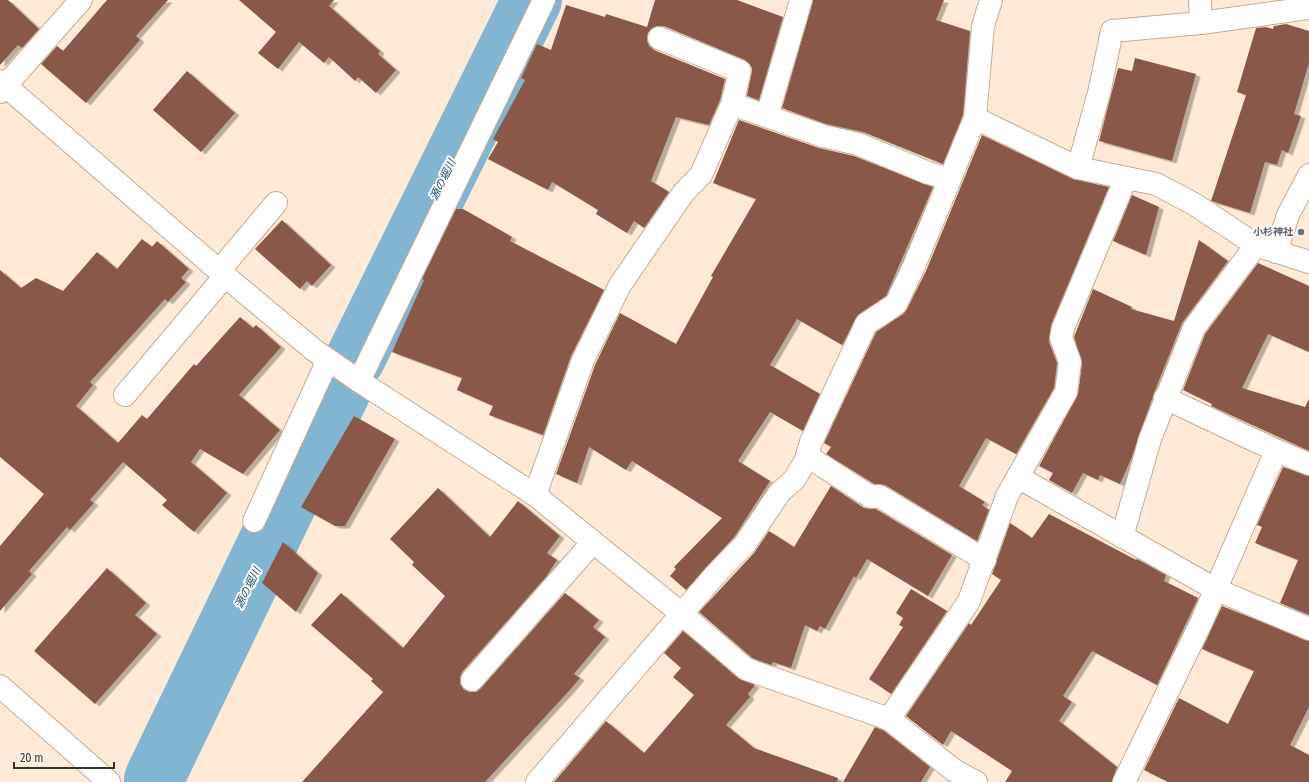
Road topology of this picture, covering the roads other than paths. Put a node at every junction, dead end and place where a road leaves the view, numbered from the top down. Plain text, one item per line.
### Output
1 (81, 0) edge
2 (544, 0) edge
3 (801, 0) edge
4 (991, 0) edge
5 (1200, 0) edge
6 (1309, 8) edge
7 (1202, 23) junction
8 (659, 38) dead end
9 (2, 86) edge
10 (732, 104) junction
11 (767, 116) junction
12 (975, 118) junction
13 (1078, 168) junction
14 (1309, 175) edge
15 (1126, 178) junction
16 (950, 179) junction
17 (276, 203) dead end
18 (1266, 248) junction
19 (1309, 262) edge
20 (222, 274) junction
21 (328, 360) junction
22 (359, 381) junction
23 (125, 395) dead end
24 (1165, 398) junction
25 (1276, 451) junction
26 (807, 456) junction
27 (1309, 464) edge
28 (1018, 477) junction
29 (535, 495) junction
30 (254, 520) dead end
31 (1122, 537) junction
32 (593, 542) junction
33 (984, 560) junction
34 (1215, 589) junction
35 (682, 614) junction
36 (1309, 628) edge
37 (472, 680) dead end
38 (0, 686) edge
39 (889, 719) junction
40 (953, 777) edge
41 (109, 782) edge
42 (537, 782) edge
43 (976, 782) edge
44 (1124, 782) edge

1 - 9 street
2 - 22 street
3 - 11 street
4 - 12 street
5 - 7 street
6 - 7 street
7 - 13 street
8 - 10 street
9 - 20 street
10 - 11 street
10 - 29 street
11 - 16 street
12 - 13 street
12 - 16 street
13 - 15 street
14 - 18 street
15 - 18 street
15 - 28 street
16 - 26 street
17 - 20 street
18 - 19 street
18 - 24 street
20 - 21 street
20 - 23 street
21 - 22 street
21 - 30 street
22 - 29 street
24 - 25 street
24 - 31 street
25 - 27 street
25 - 34 street
26 - 33 street
26 - 35 street
28 - 31 street
28 - 33 street
29 - 32 street
31 - 34 street
32 - 35 street
32 - 37 street
33 - 39 street
34 - 36 street
34 - 44 street
35 - 39 street
35 - 42 street
38 - 41 street
39 - 40 street
40 - 43 street

